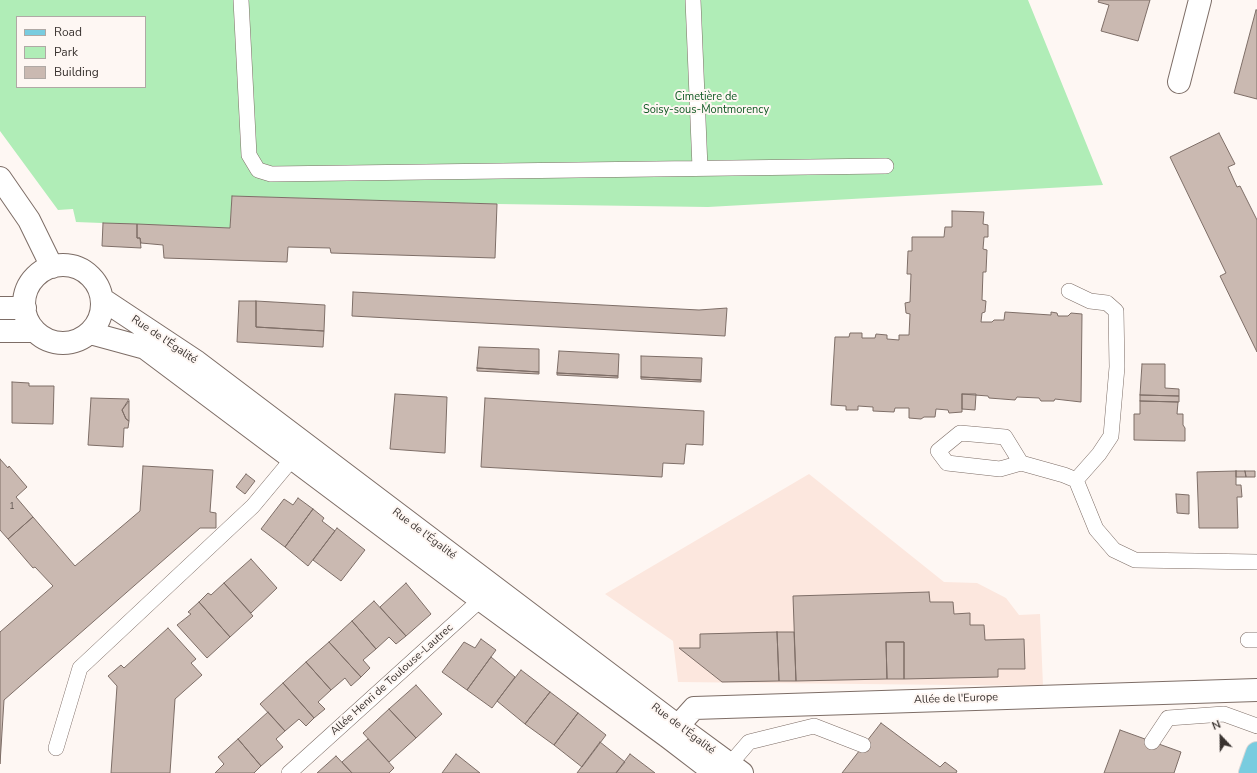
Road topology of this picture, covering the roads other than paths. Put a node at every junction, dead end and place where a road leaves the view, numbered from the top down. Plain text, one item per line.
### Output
1 (241, 0) edge
2 (693, 0) edge
3 (1200, 0) edge
4 (1179, 82) dead end
5 (886, 166) dead end
6 (700, 168) junction
7 (0, 178) edge
8 (52, 267) junction
9 (1069, 291) dead end
10 (102, 299) junction
11 (0, 308) edge
12 (25, 308) junction
13 (0, 331) edge
14 (34, 331) junction
15 (90, 333) junction
16 (299, 451) junction
17 (1021, 463) junction
18 (1076, 480) junction
19 (1257, 562) edge
20 (488, 594) junction
21 (1257, 690) edge
22 (1257, 726) edge
23 (673, 731) junction
24 (1152, 742) dead end
25 (863, 745) dead end
26 (56, 748) dead end
27 (1257, 753) edge
28 (729, 770) edge
29 (289, 773) edge
30 (1250, 773) edge

1 - 6 lane
2 - 6 lane
3 - 4 street
5 - 6 lane
7 - 8 street
8 - 10 street
8 - 12 street
9 - 18 lane
10 - 15 street
10 - 16 street, Rue de l'Égalité
11 - 12 street
12 - 14 street
13 - 14 street
14 - 15 street
15 - 16 street, Rue de l'Égalité
16 - 20 street, Rue de l'Égalité
16 - 26 lane
17 - 17 lane
17 - 18 lane
18 - 19 lane
20 - 23 street, Rue de l'Égalité
20 - 29 lane, Allée Henri de Toulouse-Lautrec
21 - 23 street, Allée de l'Europe
22 - 24 lane
23 - 28 street, Rue de l'Égalité
25 - 28 lane
27 - 30 main road

